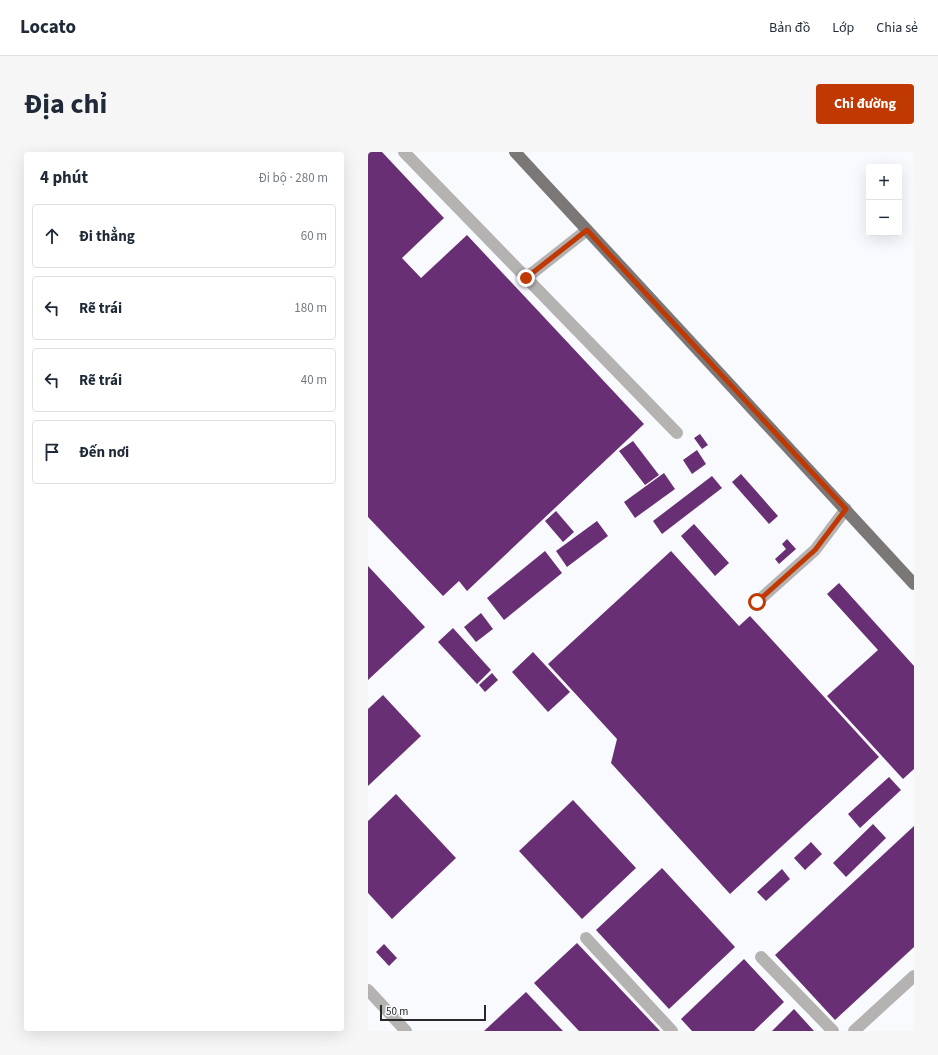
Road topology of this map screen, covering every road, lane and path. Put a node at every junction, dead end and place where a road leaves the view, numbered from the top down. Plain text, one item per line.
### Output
1 (404, 152) edge
2 (515, 152) edge
3 (587, 230) junction
4 (526, 278) junction
5 (677, 433) dead end
6 (846, 509) junction
7 (914, 584) edge
8 (757, 602) dead end
9 (586, 938) dead end
10 (761, 957) dead end
11 (914, 976) edge
12 (368, 990) edge
13 (403, 1030) edge
14 (672, 1031) edge
15 (833, 1031) edge
16 (854, 1031) edge

1 - 4 street
2 - 3 main road
3 - 4 street
3 - 6 main road
4 - 5 street
6 - 7 main road
6 - 8 street
9 - 14 street
10 - 15 street
11 - 16 street
12 - 13 street

